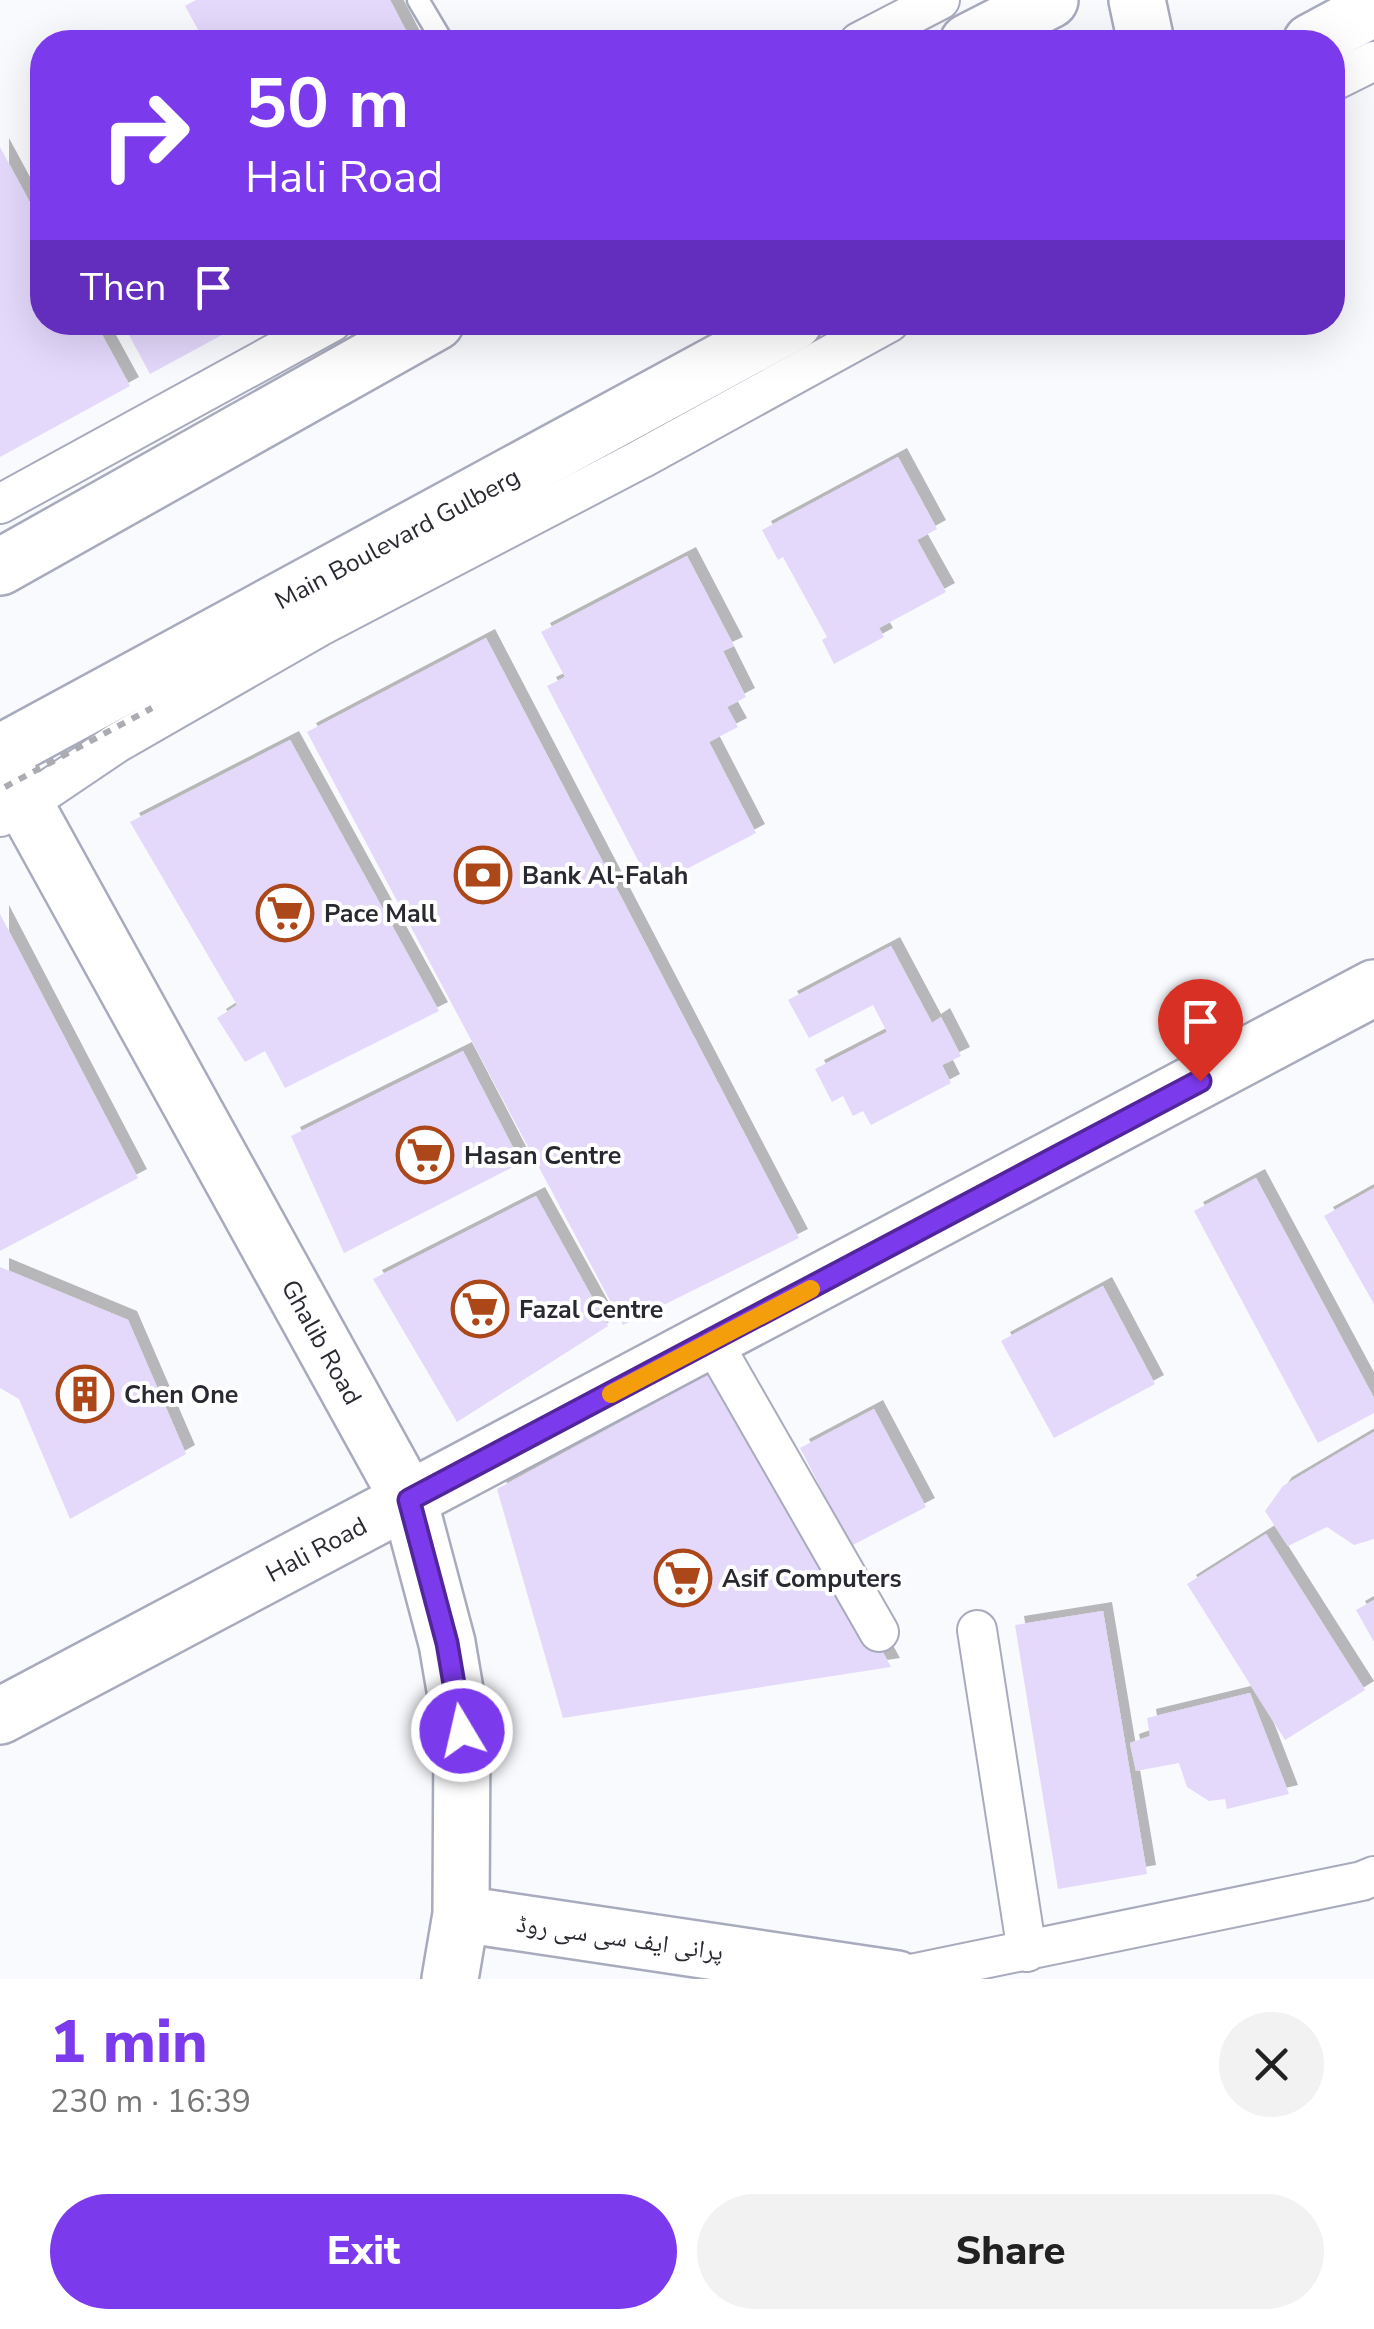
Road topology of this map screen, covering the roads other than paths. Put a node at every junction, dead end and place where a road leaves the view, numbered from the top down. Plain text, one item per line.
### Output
1 (418, 0) edge
2 (940, 0) edge
3 (1050, 0) edge
4 (1137, 0) edge
5 (1374, 8) edge
6 (436, 30) edge
7 (882, 30) edge
8 (991, 30) edge
9 (1143, 30) edge
10 (1333, 30) edge
11 (1374, 61) edge
12 (1345, 76) edge
13 (308, 335) edge
14 (413, 335) edge
15 (772, 335) edge
16 (866, 335) edge
17 (0, 504) edge
18 (0, 566) edge
19 (6, 784) edge
20 (1374, 988) edge
21 (712, 1342) junction
22 (409, 1500) junction
23 (977, 1630) dead end
24 (879, 1632) dead end
25 (0, 1716) edge
26 (1374, 1876) edge
27 (461, 1914) junction
28 (1027, 1952) junction
29 (896, 1978) edge
30 (450, 1979) edge

1 - 6 lane
2 - 7 street
3 - 8 street
4 - 9 street
5 - 10 street
11 - 12 street
13 - 17 street
14 - 18 street
15 - 19 street, Main Boulevard Gulberg
16 - 19 street
19 - 22 street, Ghalib Road
20 - 21 street, Hali Road
21 - 22 street, Hali Road
21 - 24 street
22 - 25 street, Hali Road
22 - 27 street, Ghalib Road
23 - 28 street
26 - 28 street
27 - 29 street, پرانی ایف سی سی روڈ
27 - 30 street, Ghalib Road
28 - 29 street

